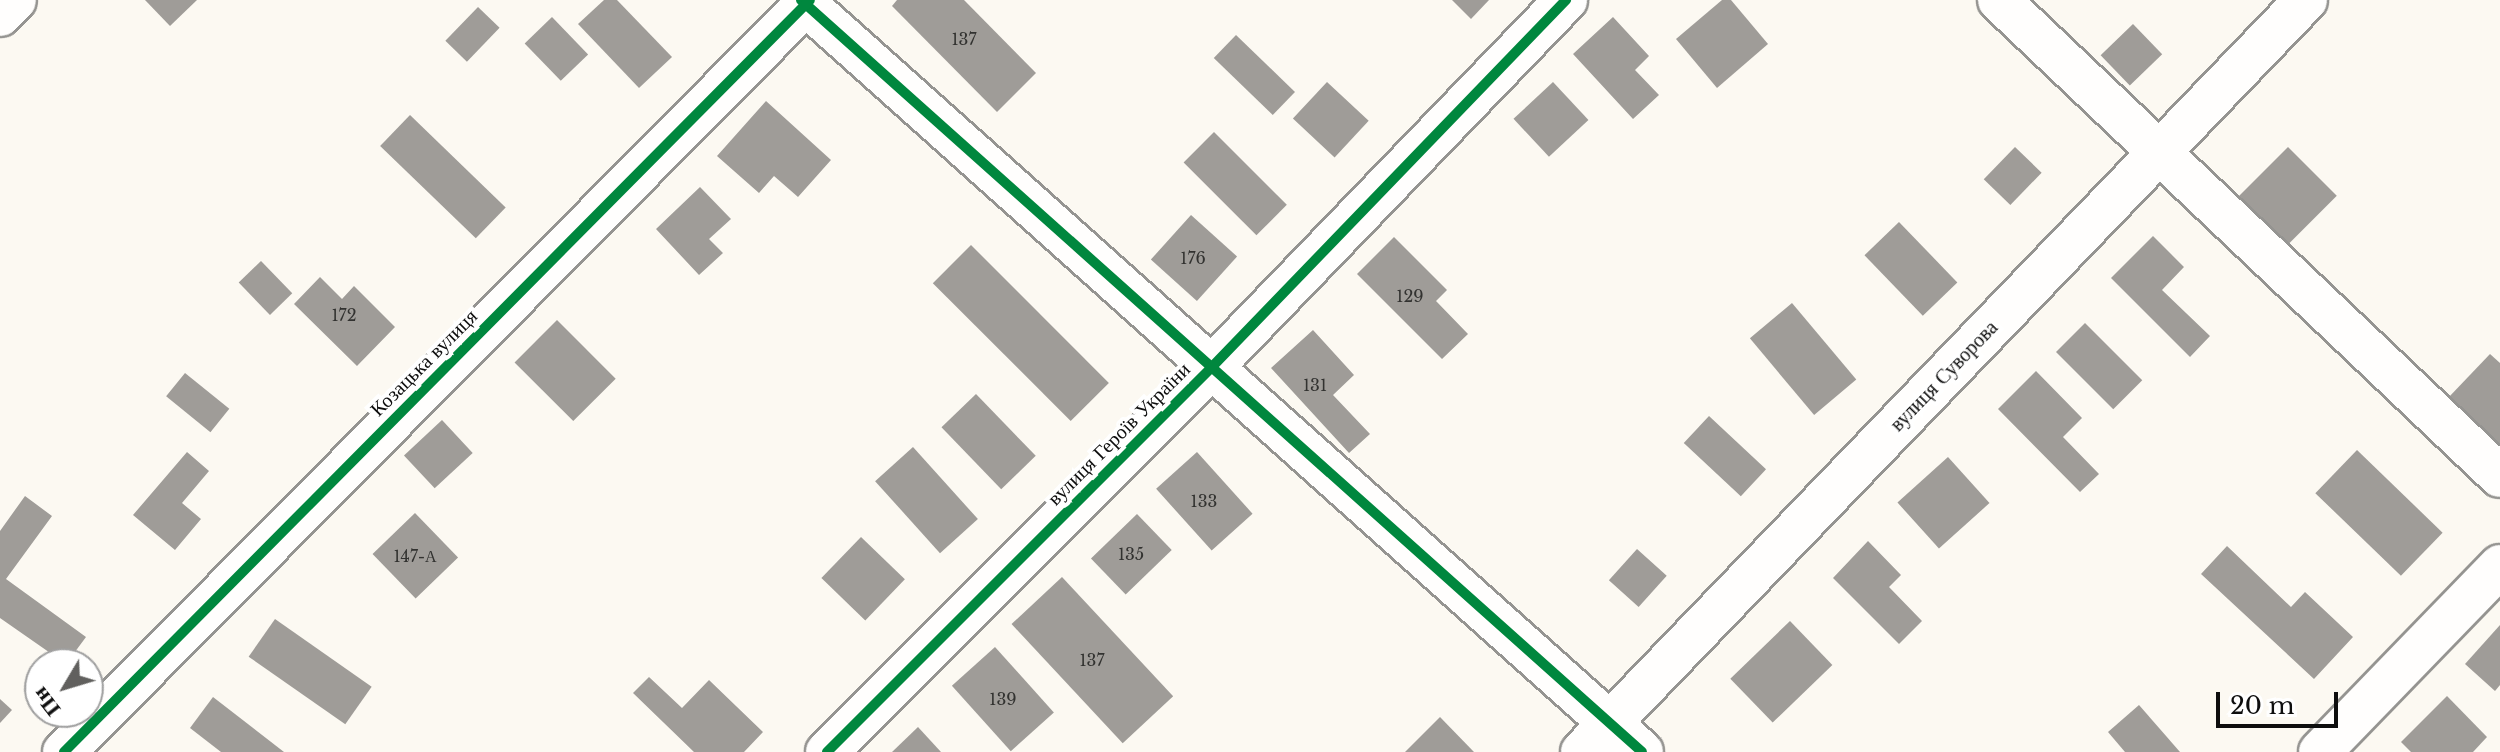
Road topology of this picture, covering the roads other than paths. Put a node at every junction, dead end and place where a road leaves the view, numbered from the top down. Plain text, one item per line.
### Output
1 (15, 0) edge
2 (1566, 0) edge
3 (1999, 0) edge
4 (2306, 0) edge
5 (805, 1) edge
6 (0, 15) edge
7 (2159, 153) junction
8 (1210, 369) junction
9 (2500, 476) edge
10 (2500, 566) edge
11 (1596, 737) edge
12 (64, 752) edge
13 (827, 752) edge
14 (1642, 752) edge
15 (2320, 752) edge

1 - 6 street
2 - 8 street, вулиця Героїв України
3 - 7 street
4 - 7 street, вулиця Суворова
5 - 8 street
5 - 12 street, Козацька вулиця
7 - 9 street
7 - 11 street, вулиця Суворова
8 - 11 street
8 - 13 street, вулиця Героїв України
10 - 15 street
11 - 14 street

